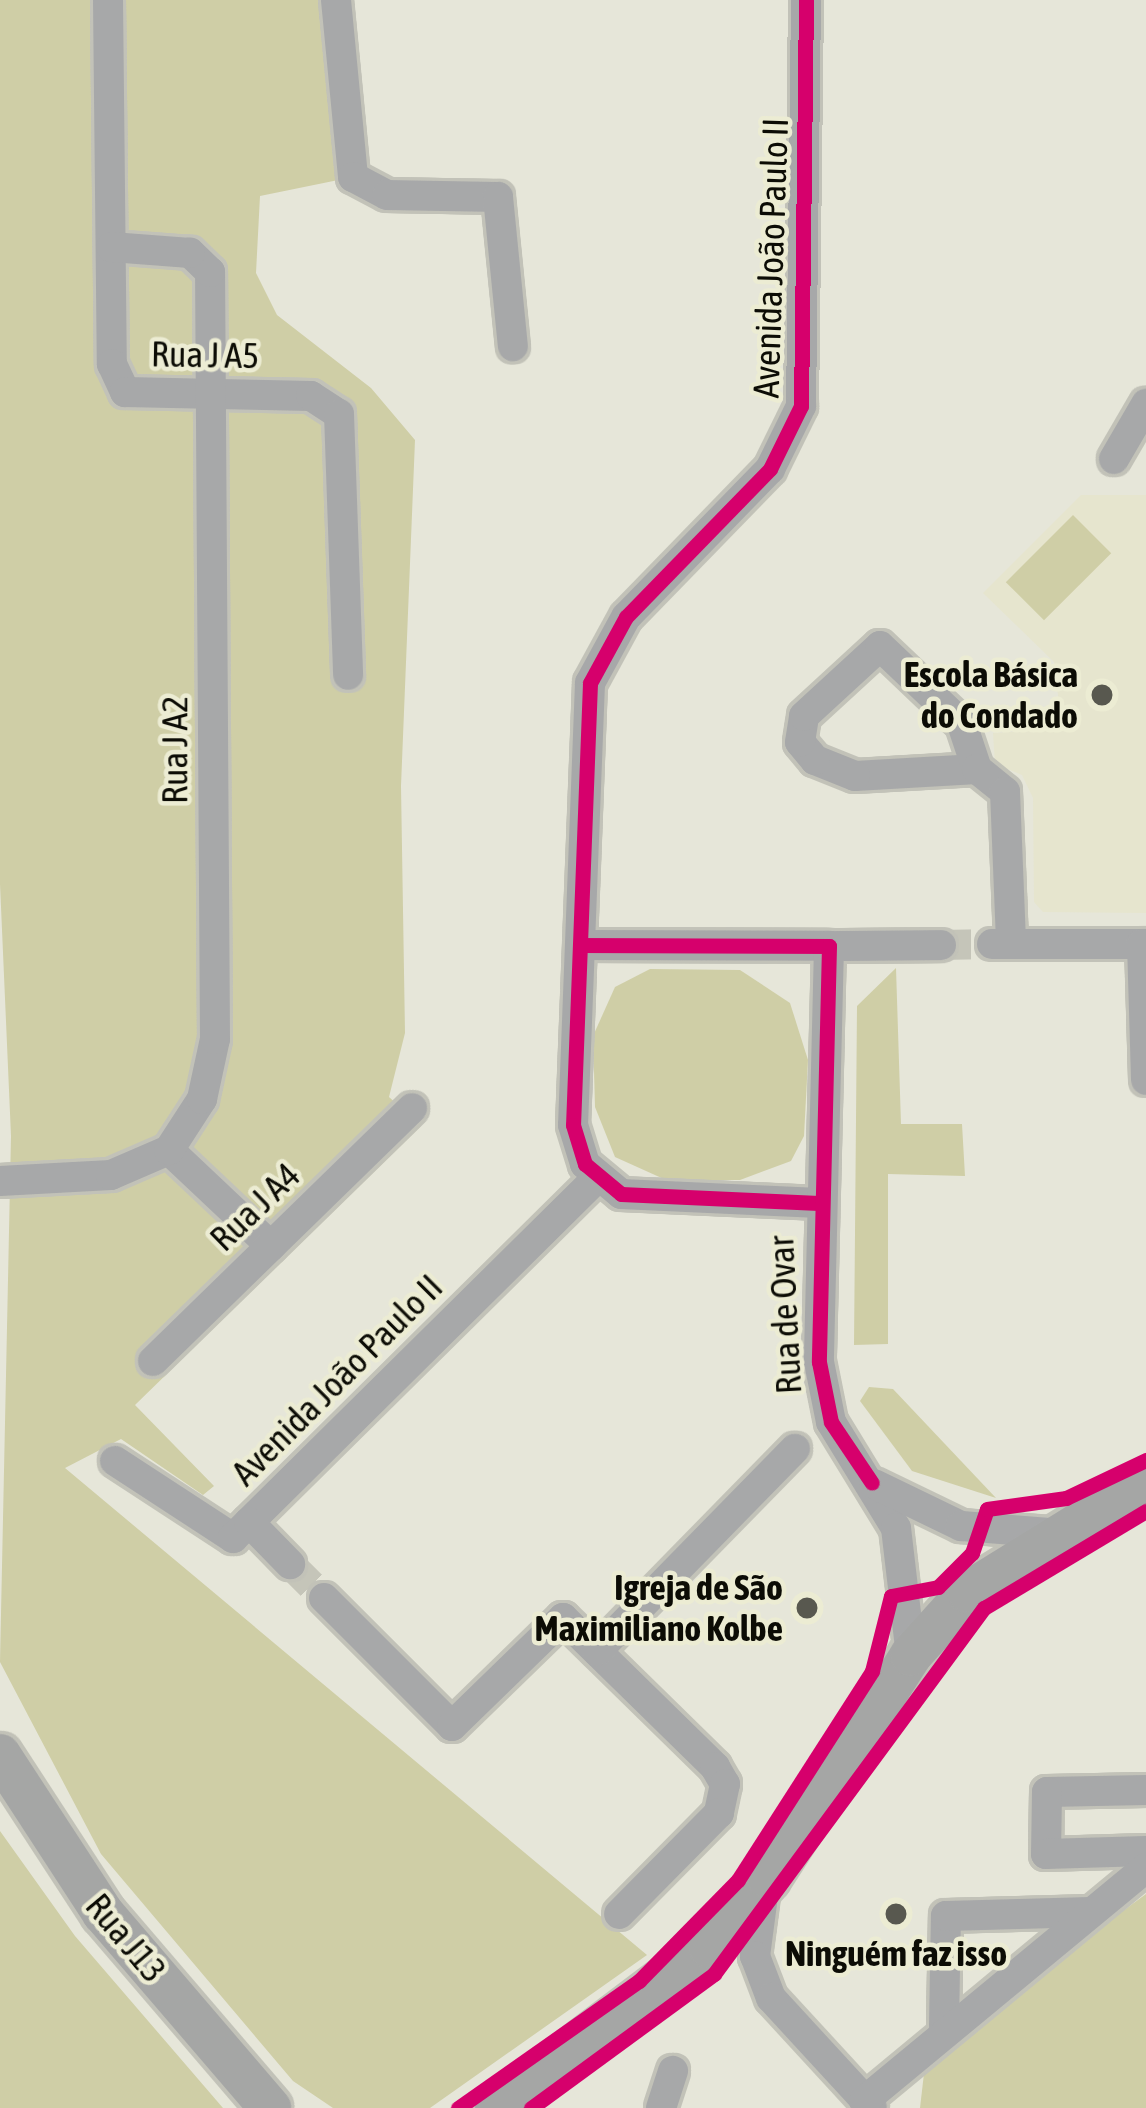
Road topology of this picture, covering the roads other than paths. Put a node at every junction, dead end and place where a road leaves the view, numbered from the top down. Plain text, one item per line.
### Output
1 (108, 0) edge
2 (336, 0) edge
3 (806, 0) edge
4 (111, 248) junction
5 (513, 346) dead end
6 (212, 394) junction
7 (1146, 404) edge
8 (1114, 459) dead end
9 (348, 675) dead end
10 (976, 770) junction
11 (1144, 944) edge
12 (582, 945) junction
13 (941, 945) tunnel mouth
14 (829, 946) junction
15 (1146, 1080) edge
16 (412, 1108) dead end
17 (169, 1150) junction
18 (596, 1179) junction
19 (0, 1181) edge
20 (819, 1203) junction
21 (271, 1246) junction
22 (153, 1361) dead end
23 (795, 1449) dead end
24 (115, 1461) dead end
25 (1146, 1482) edge
26 (872, 1483) junction
27 (249, 1522) junction
28 (1050, 1533) junction
29 (290, 1564) tunnel mouth
30 (324, 1598) tunnel mouth
31 (597, 1651) junction
32 (911, 1655) junction
33 (0, 1755) edge
34 (1146, 1790) edge
35 (1146, 1851) edge
36 (1146, 1868) edge
37 (768, 1878) junction
38 (1091, 1912) junction
39 (619, 1913) dead end
40 (944, 2026) junction
41 (673, 2071) dead end
42 (868, 2104) edge
43 (270, 2108) edge
44 (496, 2108) edge
45 (661, 2108) edge

1 - 4 street, Rua J A5
2 - 5 street
3 - 12 street, Avenida João Paulo II
4 - 6 street, Rua J A2
4 - 6 street, Rua J A5
6 - 9 street, Rua J A5
6 - 17 street, Rua J A2
7 - 8 street
10 - 10 street
10 - 11 street
11 - 15 street
12 - 14 street
12 - 18 street, Avenida João Paulo II
13 - 14 street
14 - 20 street, Rua de Ovar
16 - 21 street, Rua J A4
17 - 19 street
17 - 21 street
18 - 20 street
18 - 27 street, Avenida João Paulo II
20 - 26 street, Rua de Ovar
21 - 22 street, Rua J A4
23 - 31 street
24 - 27 street, Avenida João Paulo II
25 - 28 main road
26 - 28 street
26 - 32 street, Rua de Ovar
27 - 29 street
28 - 32 main road
30 - 31 street
31 - 39 street
32 - 37 main road
33 - 43 main road, Rua J13
34 - 35 street
36 - 38 street
37 - 42 street
37 - 44 main road
38 - 40 street
38 - 40 street
40 - 42 street
41 - 45 street

